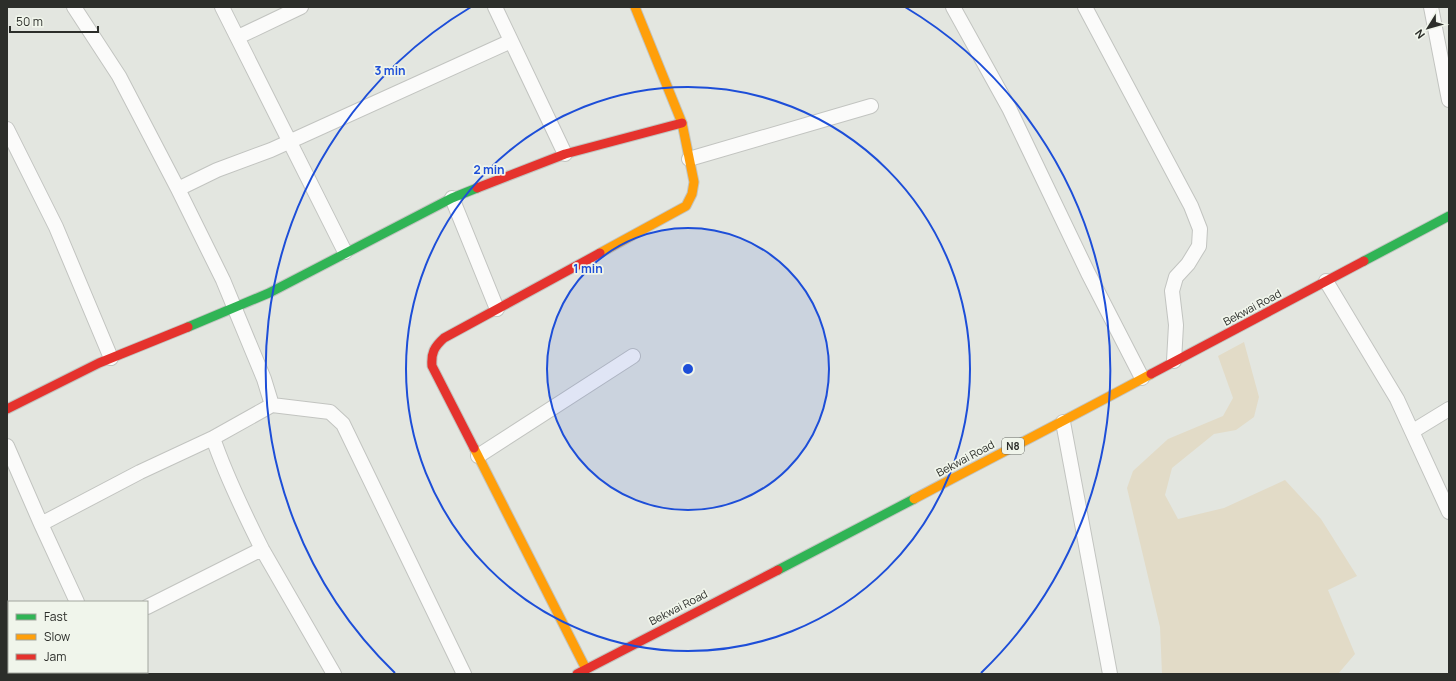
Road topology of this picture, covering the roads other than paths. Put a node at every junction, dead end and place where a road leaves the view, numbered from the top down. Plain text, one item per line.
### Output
1 (74, 7) edge
2 (222, 7) edge
3 (301, 7) edge
4 (495, 7) edge
5 (635, 7) edge
6 (953, 7) edge
7 (1085, 7) edge
8 (1431, 7) edge
9 (238, 36) junction
10 (511, 41) junction
11 (1449, 100) edge
12 (871, 106) dead end
13 (682, 123) junction
14 (7, 129) edge
15 (290, 140) junction
16 (565, 154) junction
17 (689, 159) junction
18 (178, 189) junction
19 (452, 198) junction
20 (1449, 216) edge
21 (345, 252) junction
22 (1326, 281) junction
23 (236, 309) junction
24 (497, 309) junction
25 (633, 356) dead end
26 (110, 358) junction
27 (1174, 361) junction
28 (1142, 378) junction
29 (272, 405) junction
30 (7, 409) edge
31 (1449, 409) edge
32 (1062, 422) junction
33 (1413, 431) junction
34 (213, 438) junction
35 (7, 446) edge
36 (478, 456) junction
37 (1449, 512) edge
38 (41, 524) junction
39 (262, 549) junction
40 (78, 601) edge
41 (148, 606) edge
42 (586, 669) junction
43 (334, 674) edge
44 (464, 674) edge
45 (577, 674) edge
46 (1110, 674) edge

1 - 18 street
2 - 9 street
3 - 9 street
4 - 10 street
5 - 13 main road
6 - 28 street
7 - 27 street
8 - 11 street
9 - 15 street
10 - 15 street
10 - 16 street
12 - 17 street
13 - 16 main road
13 - 17 main road
14 - 26 street
15 - 18 street
15 - 21 street
16 - 19 main road
17 - 24 main road
18 - 23 street
19 - 21 main road
19 - 24 street
20 - 22 main road, Bekwai Road / N8
21 - 23 main road
22 - 27 main road, Bekwai Road / N8
22 - 33 street
23 - 26 main road
23 - 29 street
24 - 36 main road
25 - 36 street
26 - 30 main road
27 - 28 main road, Bekwai Road / N8
28 - 32 main road, Bekwai Road / N8
29 - 34 street
29 - 44 street
31 - 33 street
32 - 42 main road, Bekwai Road / N8
32 - 46 street
33 - 37 street
34 - 38 street
34 - 39 street
35 - 38 street
36 - 42 main road
38 - 40 street
39 - 41 street
39 - 43 street
42 - 45 main road, Bekwai Road / N8

